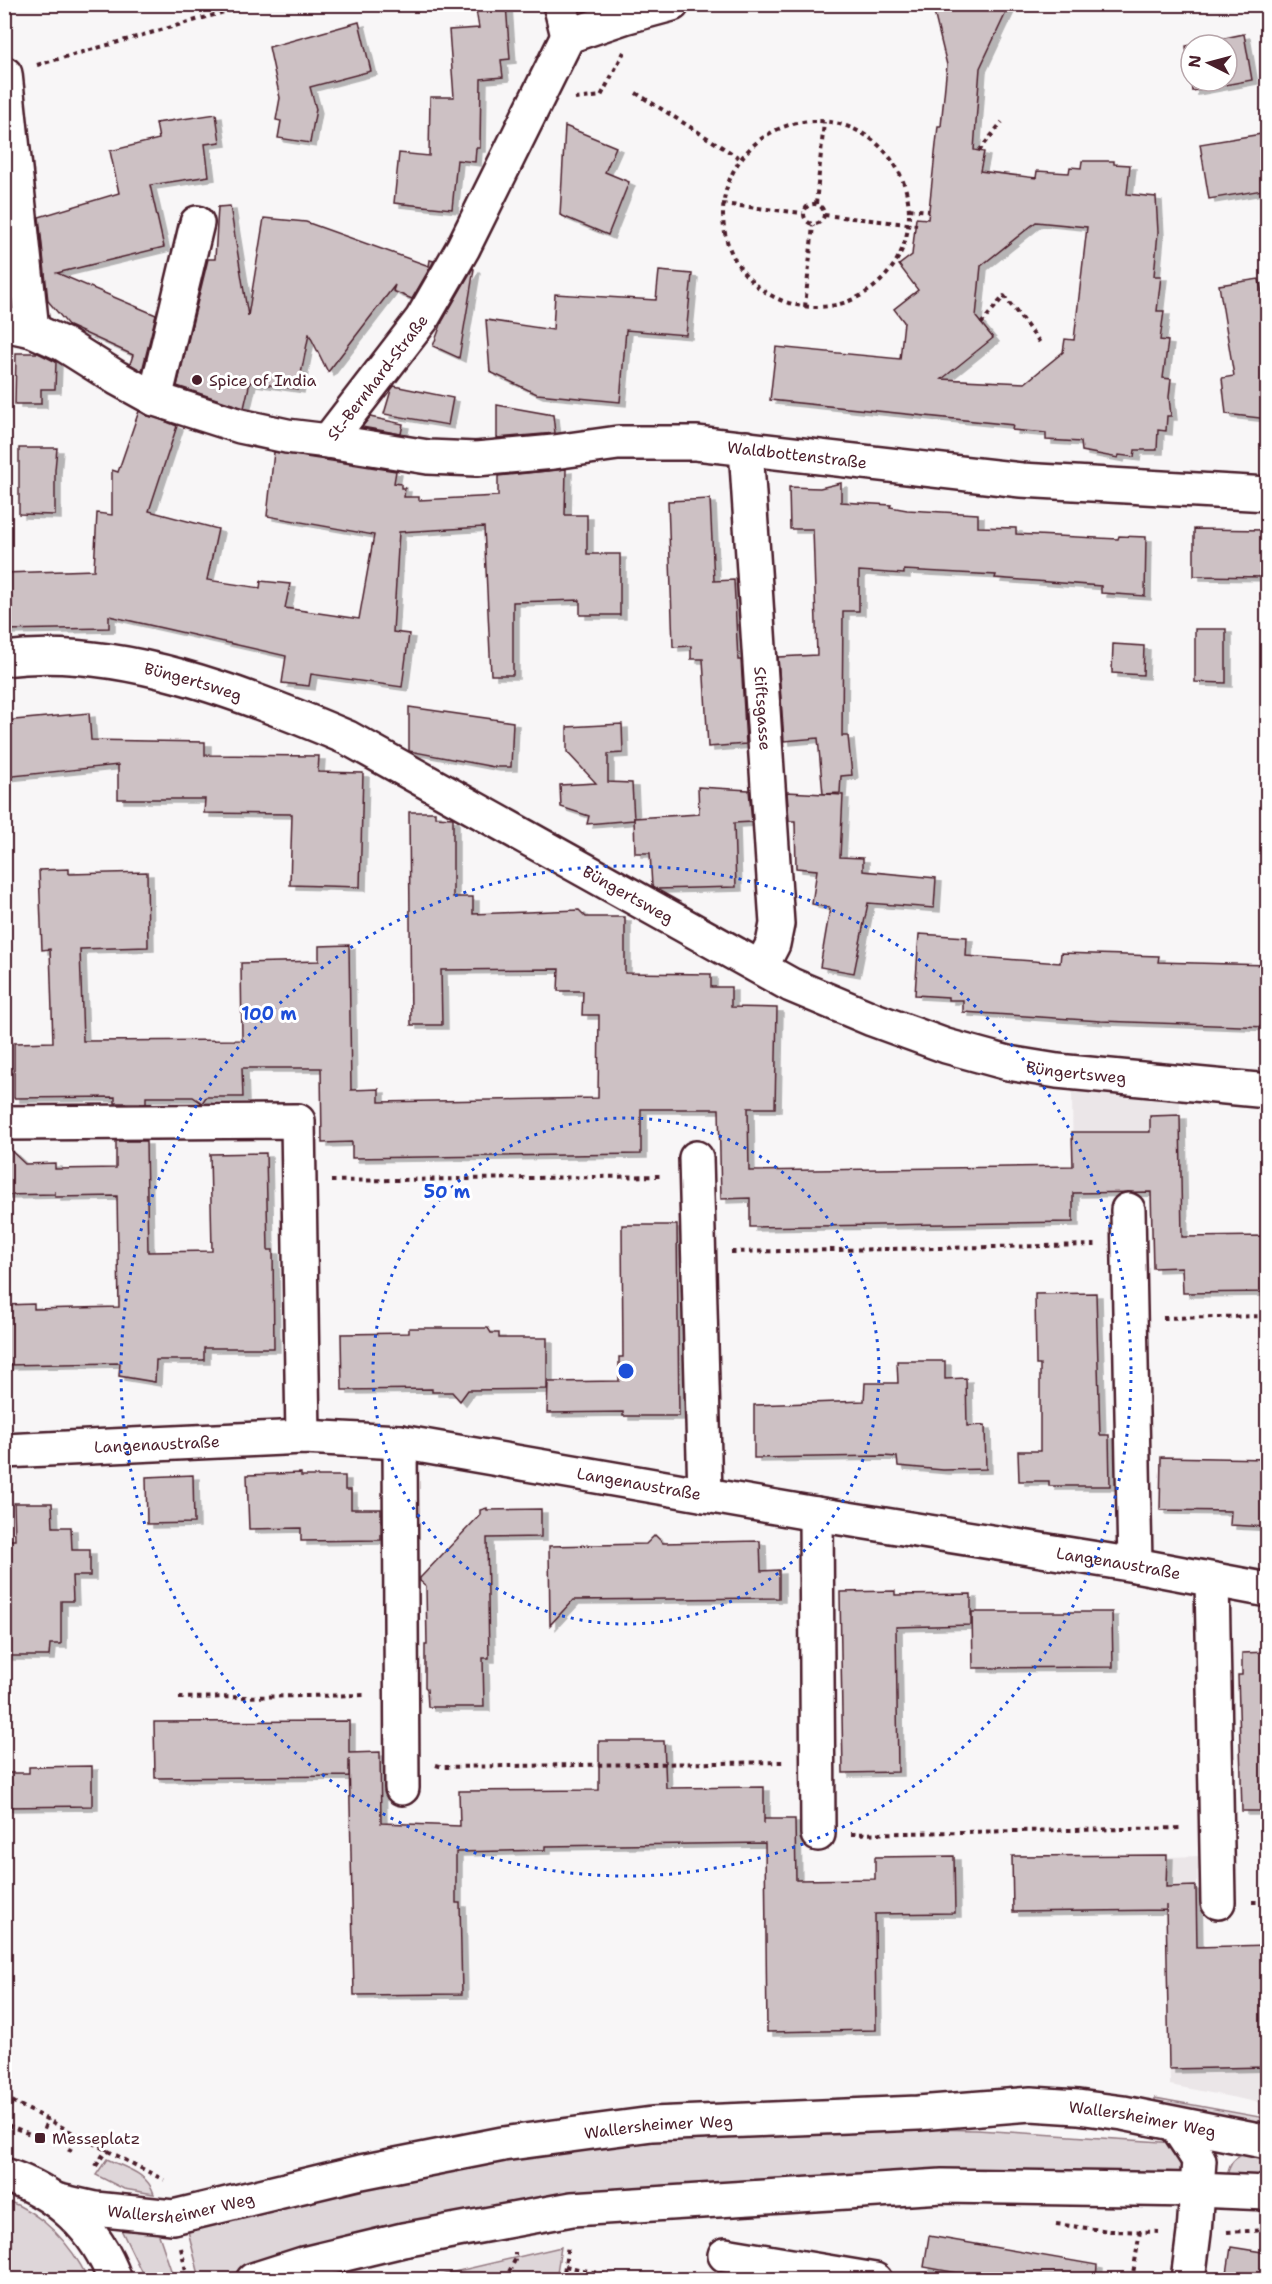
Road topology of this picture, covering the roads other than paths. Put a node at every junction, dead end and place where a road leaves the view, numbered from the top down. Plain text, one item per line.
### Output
1 (560, 4) edge
2 (672, 4) edge
3 (568, 36) junction
4 (5, 74) edge
5 (197, 223) dead end
6 (18, 327) edge
7 (155, 399) junction
8 (328, 441) junction
9 (746, 448) junction
10 (1268, 494) edge
11 (4, 659) edge
12 (761, 967) junction
13 (1268, 1091) edge
14 (4, 1123) edge
15 (696, 1166) road end
16 (1128, 1210) dead end
17 (303, 1437) junction
18 (400, 1442) junction
19 (4, 1451) edge
20 (705, 1495) junction
21 (816, 1514) junction
22 (1135, 1565) junction
23 (1212, 1580) junction
24 (1268, 1590) edge
25 (402, 1788) dead end
26 (818, 1834) road end
27 (1218, 1902) dead end
28 (1176, 2126) junction
29 (1268, 2142) edge
30 (4, 2175) edge
31 (1196, 2190) junction
32 (1268, 2193) edge
33 (56, 2200) junction
34 (725, 2255) dead end
35 (115, 2280) edge
36 (253, 2280) edge
37 (875, 2280) edge
38 (1188, 2280) edge

1 - 3 street
2 - 3 street
3 - 8 street, St.-Bernhard-Straße
4 - 6 street
5 - 7 street
6 - 7 street, St.-Bernhard-Straße
7 - 8 street, St.-Bernhard-Straße
8 - 9 street, Waldbottenstraße
9 - 10 street, Waldbottenstraße
9 - 12 street, Stiftsgasse
11 - 12 street, Büngertsweg
12 - 13 street, Büngertsweg
14 - 17 street
15 - 20 street
16 - 22 street
17 - 18 street, Langenaustraße
17 - 19 street, Langenaustraße
18 - 20 street, Langenaustraße
18 - 25 street
20 - 21 street, Langenaustraße
21 - 22 street, Langenaustraße
21 - 26 street
22 - 23 street, Langenaustraße
23 - 24 street, Langenaustraße
23 - 27 street
28 - 29 street, Wallersheimer Weg
28 - 31 street
28 - 33 street, Wallersheimer Weg
30 - 33 street, Wallersheimer Weg
31 - 32 street
31 - 36 street
31 - 38 street
33 - 35 street, Wallersheimer Weg
34 - 37 street

